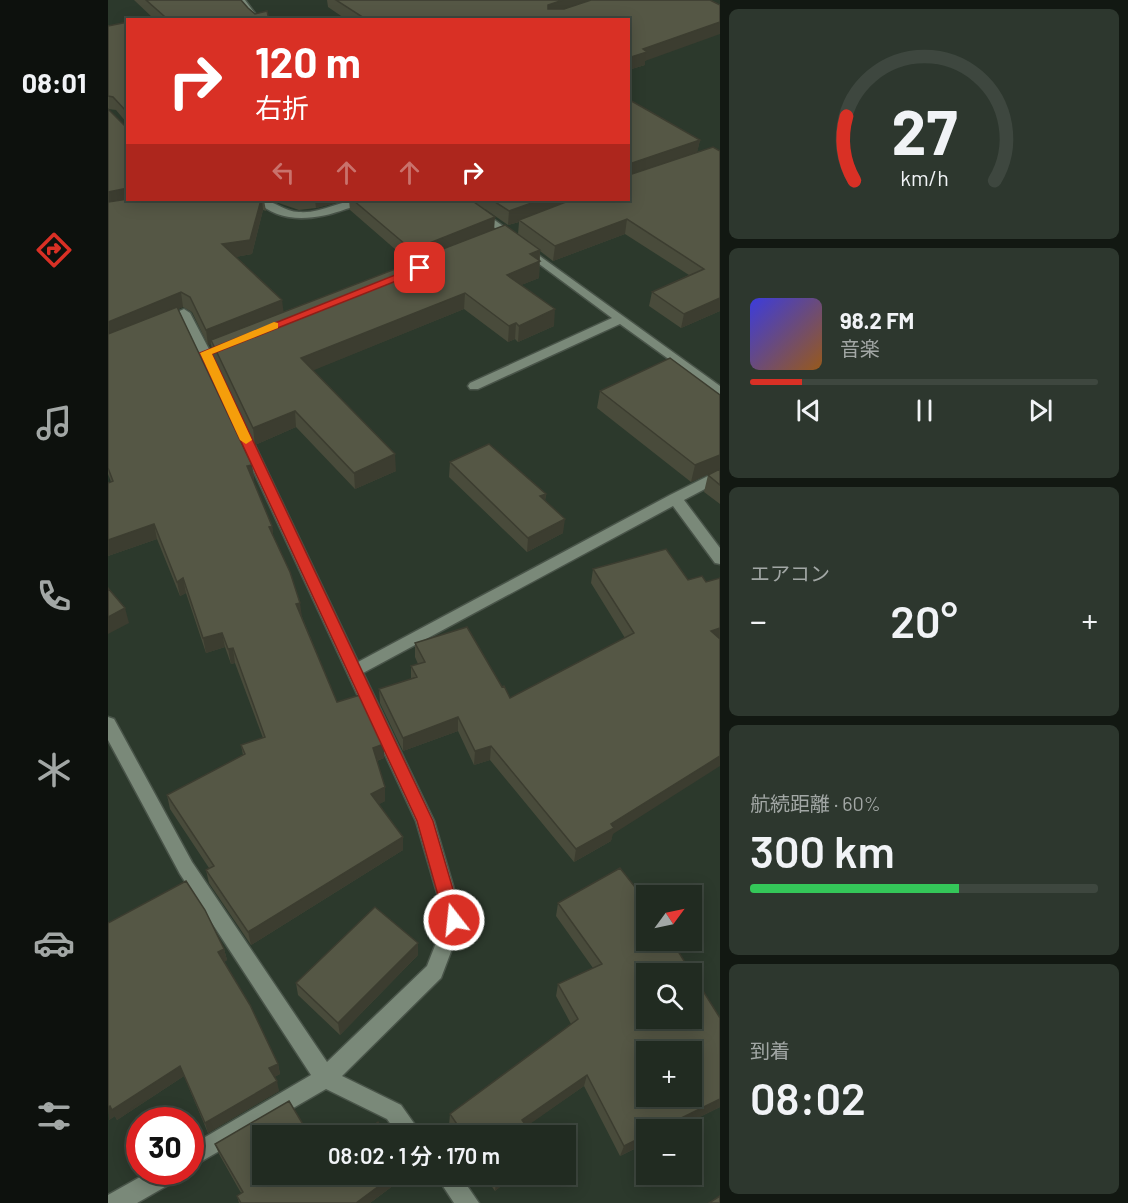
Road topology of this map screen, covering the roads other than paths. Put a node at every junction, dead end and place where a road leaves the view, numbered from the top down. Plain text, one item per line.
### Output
1 (241, 0) edge
2 (254, 18) edge
3 (263, 201) edge
4 (359, 201) edge
5 (462, 201) edge
6 (621, 319) junction
7 (152, 326) edge
8 (474, 386) dead end
9 (720, 392) edge
10 (720, 475) edge
11 (675, 498) junction
12 (720, 559) edge
13 (354, 671) junction
14 (108, 724) edge
15 (325, 1078) junction
16 (404, 1125) edge
17 (204, 1150) edge
18 (147, 1185) edge
19 (454, 1185) edge
20 (116, 1203) edge
21 (468, 1203) edge

1 - 2 street
3 - 4 street
5 - 6 street
6 - 8 street
6 - 9 street
7 - 13 street
10 - 11 street
11 - 12 street
11 - 13 street
13 - 15 street
14 - 15 street
15 - 16 street
15 - 17 street
18 - 20 street
19 - 21 street

